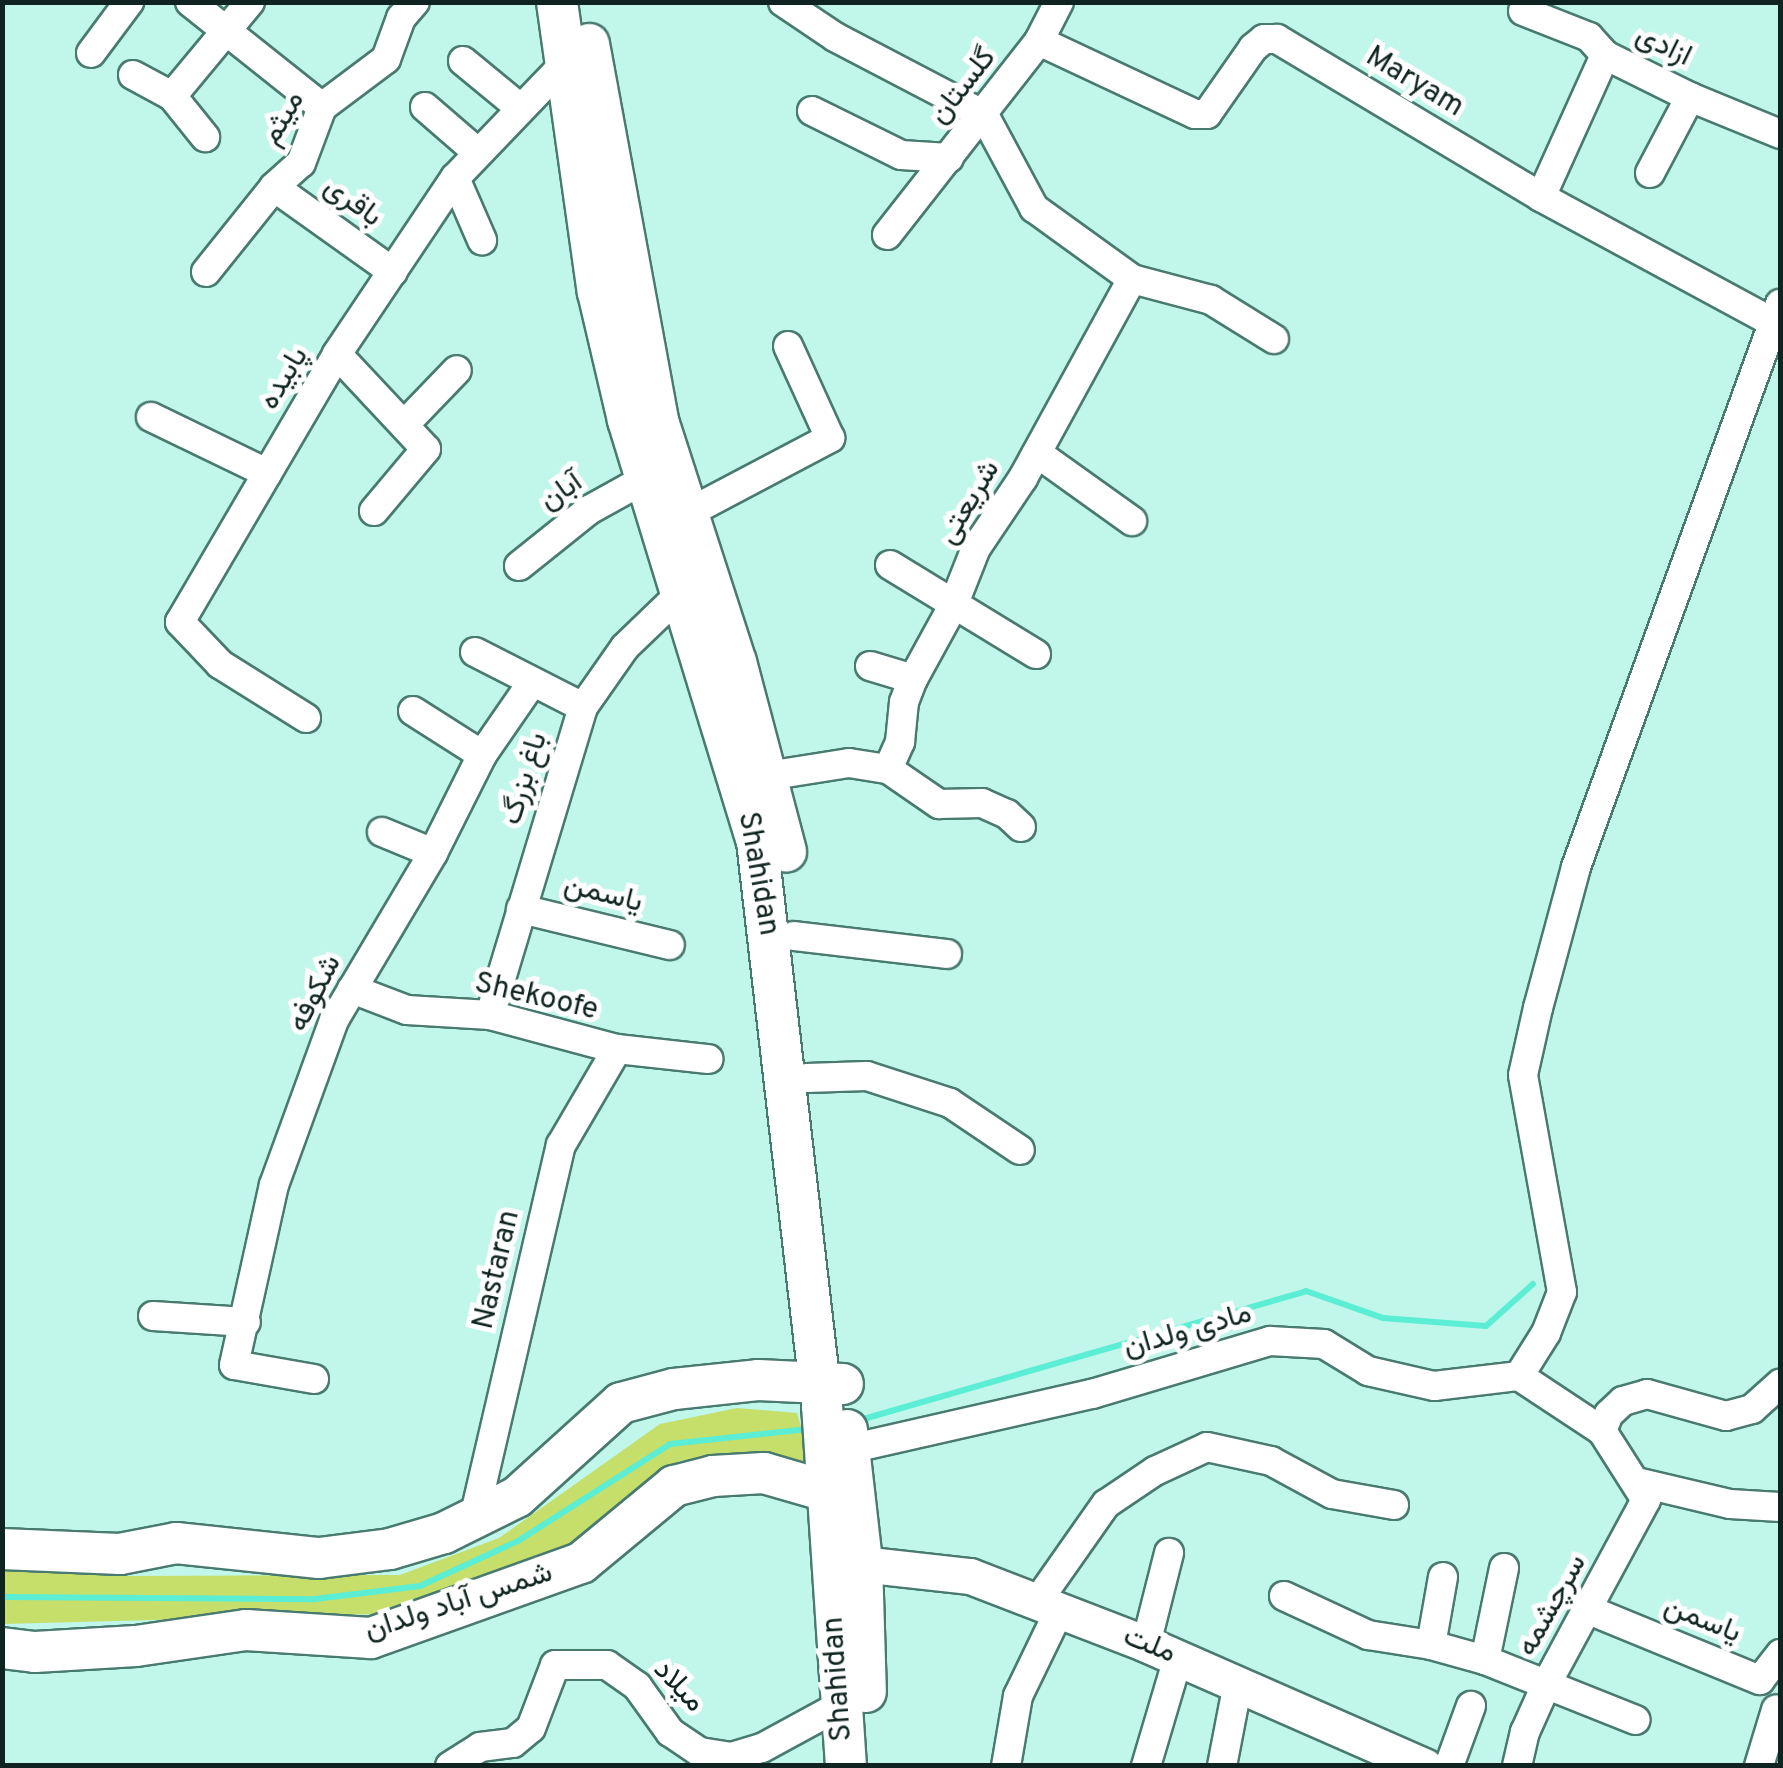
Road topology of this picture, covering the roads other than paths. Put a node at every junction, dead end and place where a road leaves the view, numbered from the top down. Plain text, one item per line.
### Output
1 (129, 2) edge
2 (190, 2) edge
3 (250, 2) edge
4 (415, 2) edge
5 (557, 2) edge
6 (581, 2) edge
7 (782, 2) edge
8 (1059, 2) edge
9 (1523, 11) dead end
10 (228, 29) junction
11 (1040, 41) junction
12 (91, 53) dead end
13 (1606, 55) junction
14 (568, 60) junction
15 (463, 62) dead end
16 (133, 75) dead end
17 (172, 96) junction
18 (1690, 97) junction
19 (425, 107) dead end
20 (322, 108) junction
21 (520, 108) junction
22 (812, 112) dead end
23 (984, 116) junction
24 (1780, 134) edge
25 (206, 137) dead end
26 (477, 152) junction
27 (950, 158) junction
28 (1650, 174) dead end
29 (456, 178) junction
30 (274, 186) junction
31 (1541, 197) junction
32 (887, 235) dead end
33 (482, 240) dead end
34 (206, 272) dead end
35 (393, 272) junction
36 (1132, 279) junction
37 (1777, 313) edge
38 (1274, 339) dead end
39 (788, 346) dead end
40 (338, 354) junction
41 (458, 370) dead end
42 (151, 417) dead end
43 (404, 425) junction
44 (1037, 453) junction
45 (267, 473) junction
46 (646, 479) junction
47 (374, 510) dead end
48 (688, 513) junction
49 (1132, 521) dead end
50 (890, 565) dead end
51 (520, 566) dead end
52 (680, 594) junction
53 (954, 606) junction
54 (474, 652) dead end
55 (1036, 654) dead end
56 (870, 666) dead end
57 (913, 679) junction
58 (531, 684) junction
59 (584, 707) junction
60 (413, 711) dead end
61 (306, 718) dead end
62 (482, 755) junction
63 (888, 769) junction
64 (767, 776) junction
65 (1022, 827) dead end
66 (382, 832) dead end
67 (433, 853) junction
68 (521, 909) junction
69 (794, 936) junction
70 (670, 945) dead end
71 (947, 954) dead end
72 (352, 989) junction
73 (490, 1015) junction
74 (616, 1049) junction
75 (708, 1058) dead end
76 (807, 1078) junction
77 (1020, 1150) dead end
78 (153, 1316) dead end
79 (246, 1322) junction
80 (1519, 1376) junction
81 (314, 1378) dead end
82 (1780, 1384) edge
83 (831, 1385) junction
84 (1602, 1432) junction
85 (849, 1449) junction
86 (1637, 1482) junction
87 (826, 1492) junction
88 (1394, 1505) dead end
89 (1780, 1507) edge
90 (474, 1518) junction
91 (2, 1549) edge
92 (1169, 1552) dead end
93 (846, 1561) junction
94 (1504, 1568) dead end
95 (1443, 1577) dead end
96 (1284, 1596) dead end
97 (1048, 1606) junction
98 (1588, 1610) junction
99 (1431, 1645) junction
100 (2, 1648) edge
101 (1162, 1651) junction
102 (1780, 1654) edge
103 (1485, 1660) junction
104 (1238, 1684) junction
105 (1548, 1684) junction
106 (841, 1705) junction
107 (1471, 1706) dead end
108 (1776, 1710) dead end
109 (1636, 1720) dead end
110 (450, 1766) edge
111 (846, 1766) edge
112 (868, 1766) edge
113 (1006, 1766) edge
114 (1146, 1766) edge
115 (1222, 1766) edge
116 (1424, 1766) edge
117 (1448, 1766) edge
118 (1517, 1766) edge
119 (1759, 1766) edge

1 - 12 street
2 - 10 street
3 - 10 street
4 - 20 street, میثم
5 - 14 main road, Shahidan
6 - 48 main road, Shahidan
7 - 23 street
8 - 11 street, گلستان
9 - 13 street, ازادی
10 - 17 street
10 - 20 street
11 - 23 street, گلستان
11 - 31 street, Maryam
13 - 18 street, ازادی
13 - 31 street
14 - 21 street, پابیده
14 - 46 main road, Shahidan
15 - 21 street
16 - 17 street
17 - 25 street
18 - 24 street, ازادی
18 - 28 street
19 - 26 street
20 - 30 street, میثم
21 - 26 street, پابیده
22 - 27 street, گلستان
23 - 27 street, گلستان
23 - 36 street
26 - 29 street, پابیده
27 - 32 street, گلستان
29 - 33 street
29 - 35 street, پابیده
30 - 34 street, میثم
30 - 35 street, باقری
31 - 37 street, Maryam
35 - 40 street, پابیده
36 - 38 street
36 - 44 street, شریعتی
37 - 80 street
39 - 48 street
40 - 43 street
40 - 45 street, پابیده
41 - 43 street
42 - 45 street
43 - 47 street
44 - 49 street
44 - 53 street, شریعتی
45 - 61 street, پابیده
46 - 51 street, آبان
46 - 52 main road, Shahidan
48 - 64 main road, Shahidan
50 - 53 street
52 - 59 street, باغ بزرگ
52 - 83 main road, Shahidan
53 - 55 street
53 - 57 street, شریعتی
54 - 58 street
56 - 57 street
57 - 63 street, شریعتی
58 - 59 street
58 - 62 street, شکوفه
59 - 68 street, باغ بزرگ
60 - 62 street
62 - 67 street, شکوفه
63 - 64 street
63 - 65 street
64 - 69 main road, Shahidan
66 - 67 street
67 - 72 street, شکوفه
68 - 70 street, یاسمن
68 - 73 street, باغ بزرگ
69 - 71 street
69 - 76 main road, Shahidan
72 - 73 street, Shekoofe
72 - 79 street, شکوفه
73 - 74 street, Shekoofe
74 - 75 street, Shekoofe
74 - 90 street, Nastaran
76 - 77 street
76 - 83 main road, Shahidan
78 - 79 street
79 - 81 street, شکوفه
80 - 84 street
80 - 85 street, مادی ولدان
82 - 84 street
83 - 85 main road, Shahidan
83 - 87 main road, Shahidan
83 - 90 main road
84 - 86 street
85 - 93 main road, Shahidan
86 - 89 street
86 - 98 street, سرچشمه
87 - 93 main road, Shahidan
87 - 100 main road, شمس آباد ولدان
88 - 97 street
90 - 91 main road
92 - 101 street
93 - 97 street, ملت
93 - 106 main road, Shahidan
93 - 112 main road, Shahidan
94 - 103 street
95 - 99 street
96 - 99 street
97 - 101 street, ملت
97 - 113 street
98 - 102 street, یاسمن
98 - 105 street, سرچشمه
99 - 103 street
101 - 104 street, ملت
101 - 114 street
103 - 105 street
104 - 115 street
104 - 116 street, ملت
105 - 109 street
105 - 118 street, سرچشمه
106 - 110 street, میلاد
106 - 111 main road, Shahidan
107 - 117 street
108 - 119 street

